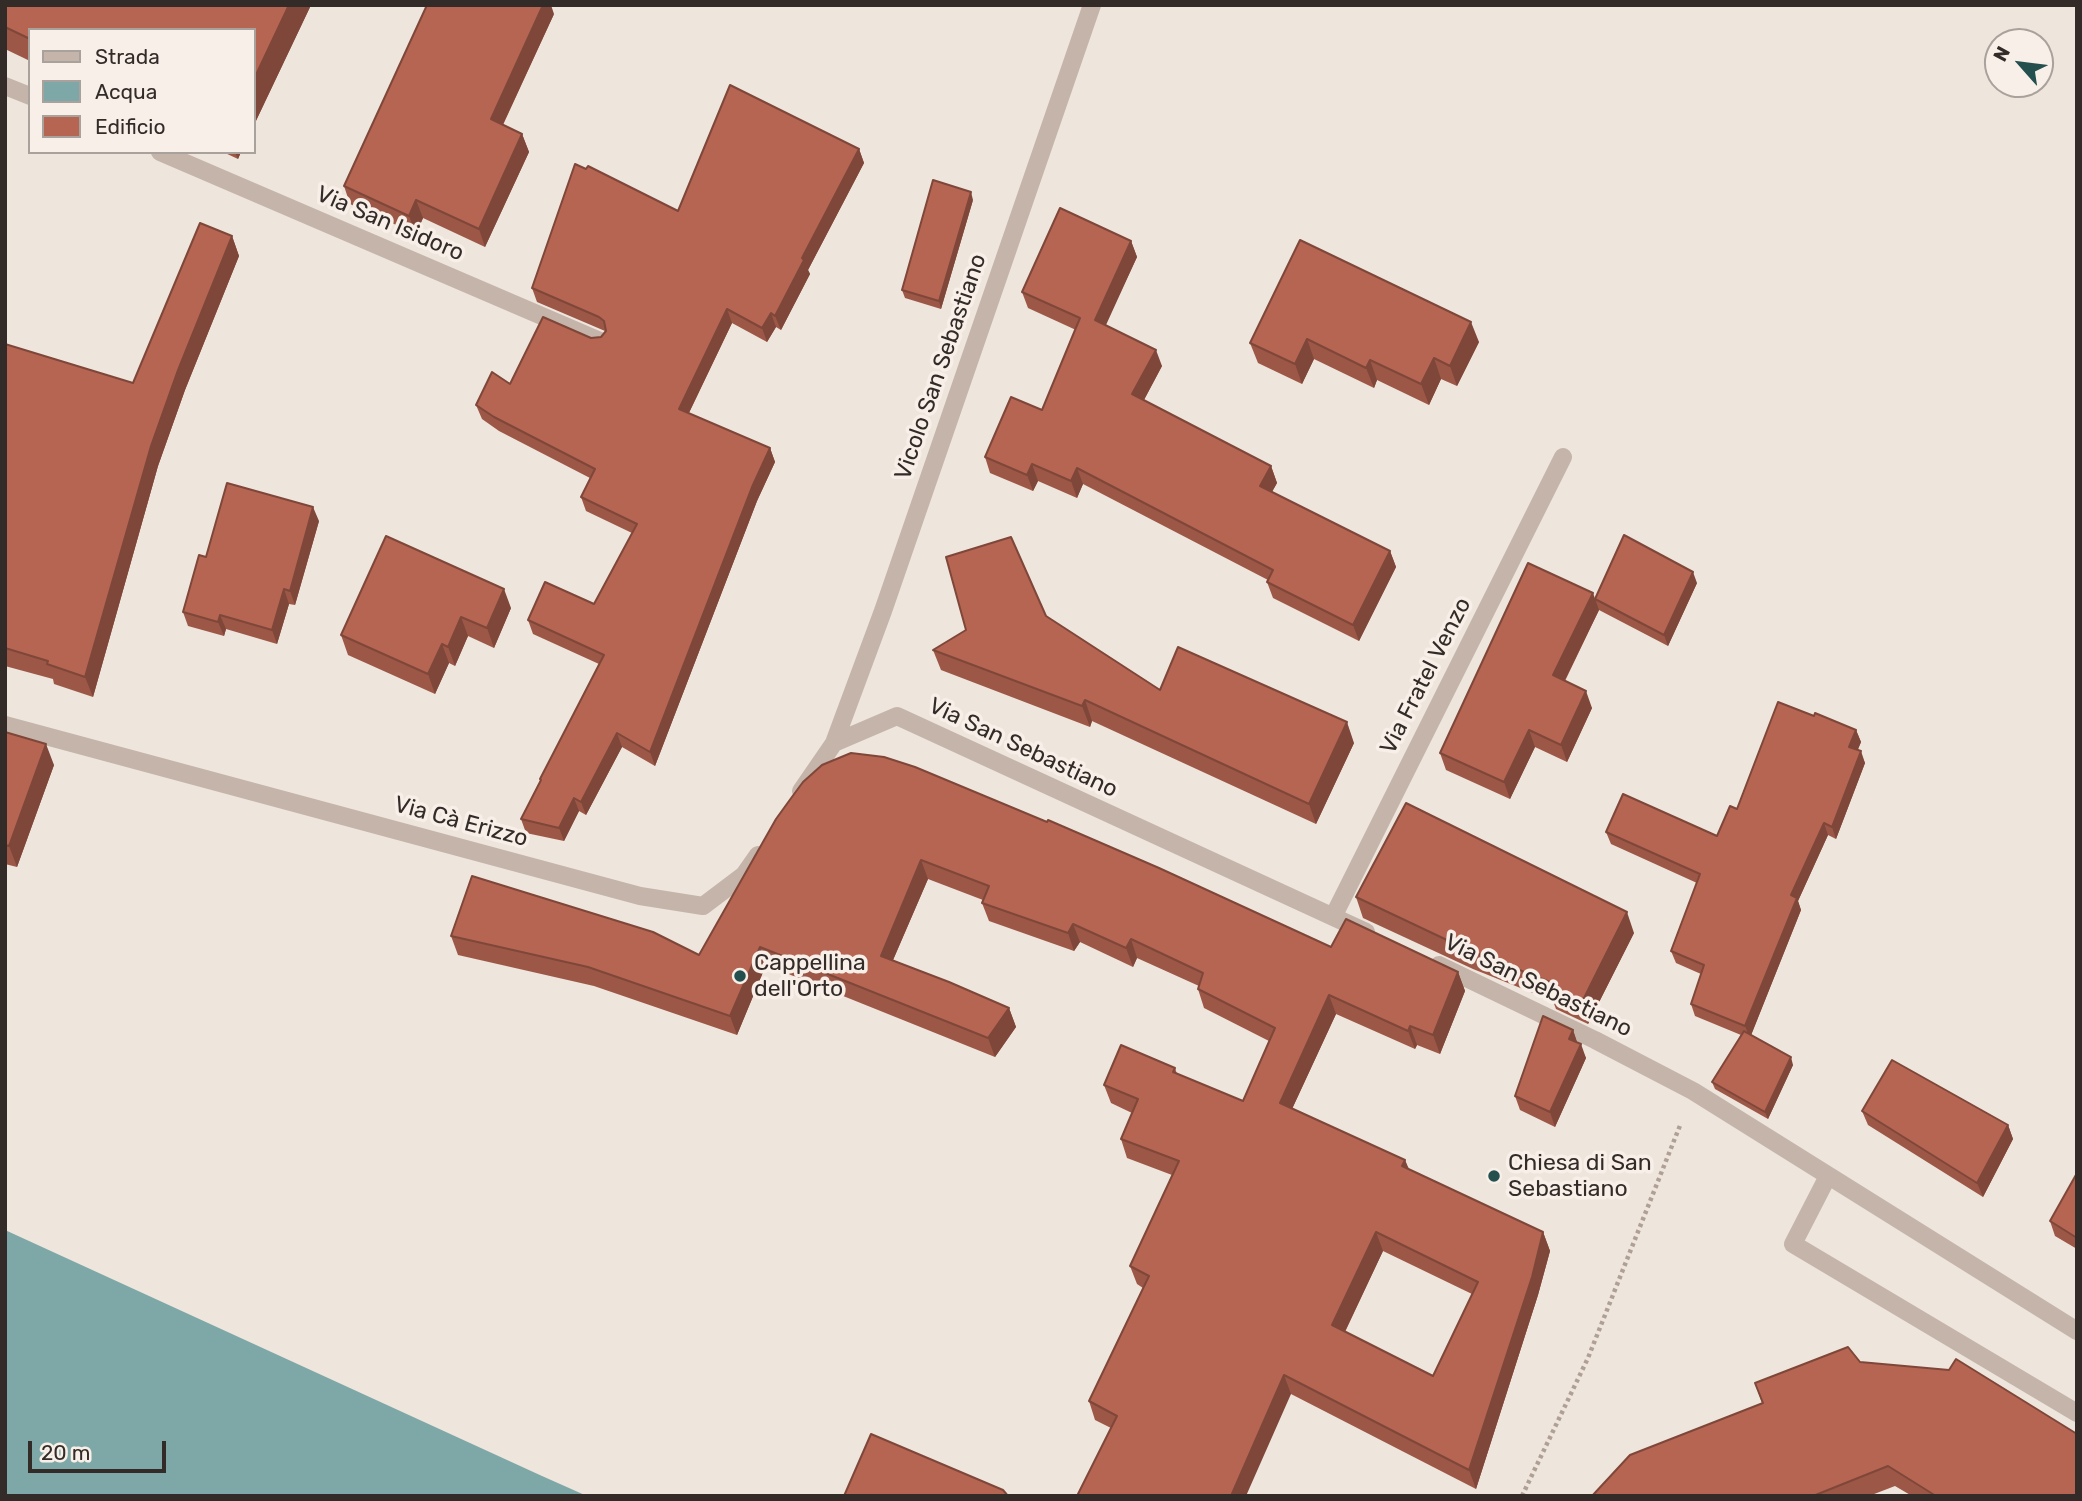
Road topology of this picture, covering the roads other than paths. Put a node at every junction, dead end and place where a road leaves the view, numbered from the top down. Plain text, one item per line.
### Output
1 (1091, 5) edge
2 (5, 86) edge
3 (28, 95) edge
4 (165, 154) edge
5 (600, 341) edge
6 (1563, 457) dead end
7 (5, 724) edge
8 (834, 743) junction
9 (792, 805) edge
10 (765, 845) edge
11 (1333, 917) junction
12 (1378, 937) edge
13 (1423, 958) edge
14 (1828, 1176) junction
15 (2077, 1331) edge
16 (2077, 1413) edge

1 - 8 street, Vicolo San Sebastiano
2 - 3 street
4 - 5 street, Via San Isidoro
6 - 11 street, Via Fratel Venzo
7 - 10 street, Via Cà Erizzo
8 - 9 street
8 - 11 street, Via San Sebastiano
11 - 12 street, Via San Sebastiano
13 - 14 street, Via San Sebastiano
14 - 15 street, Via San Sebastiano
14 - 16 street

